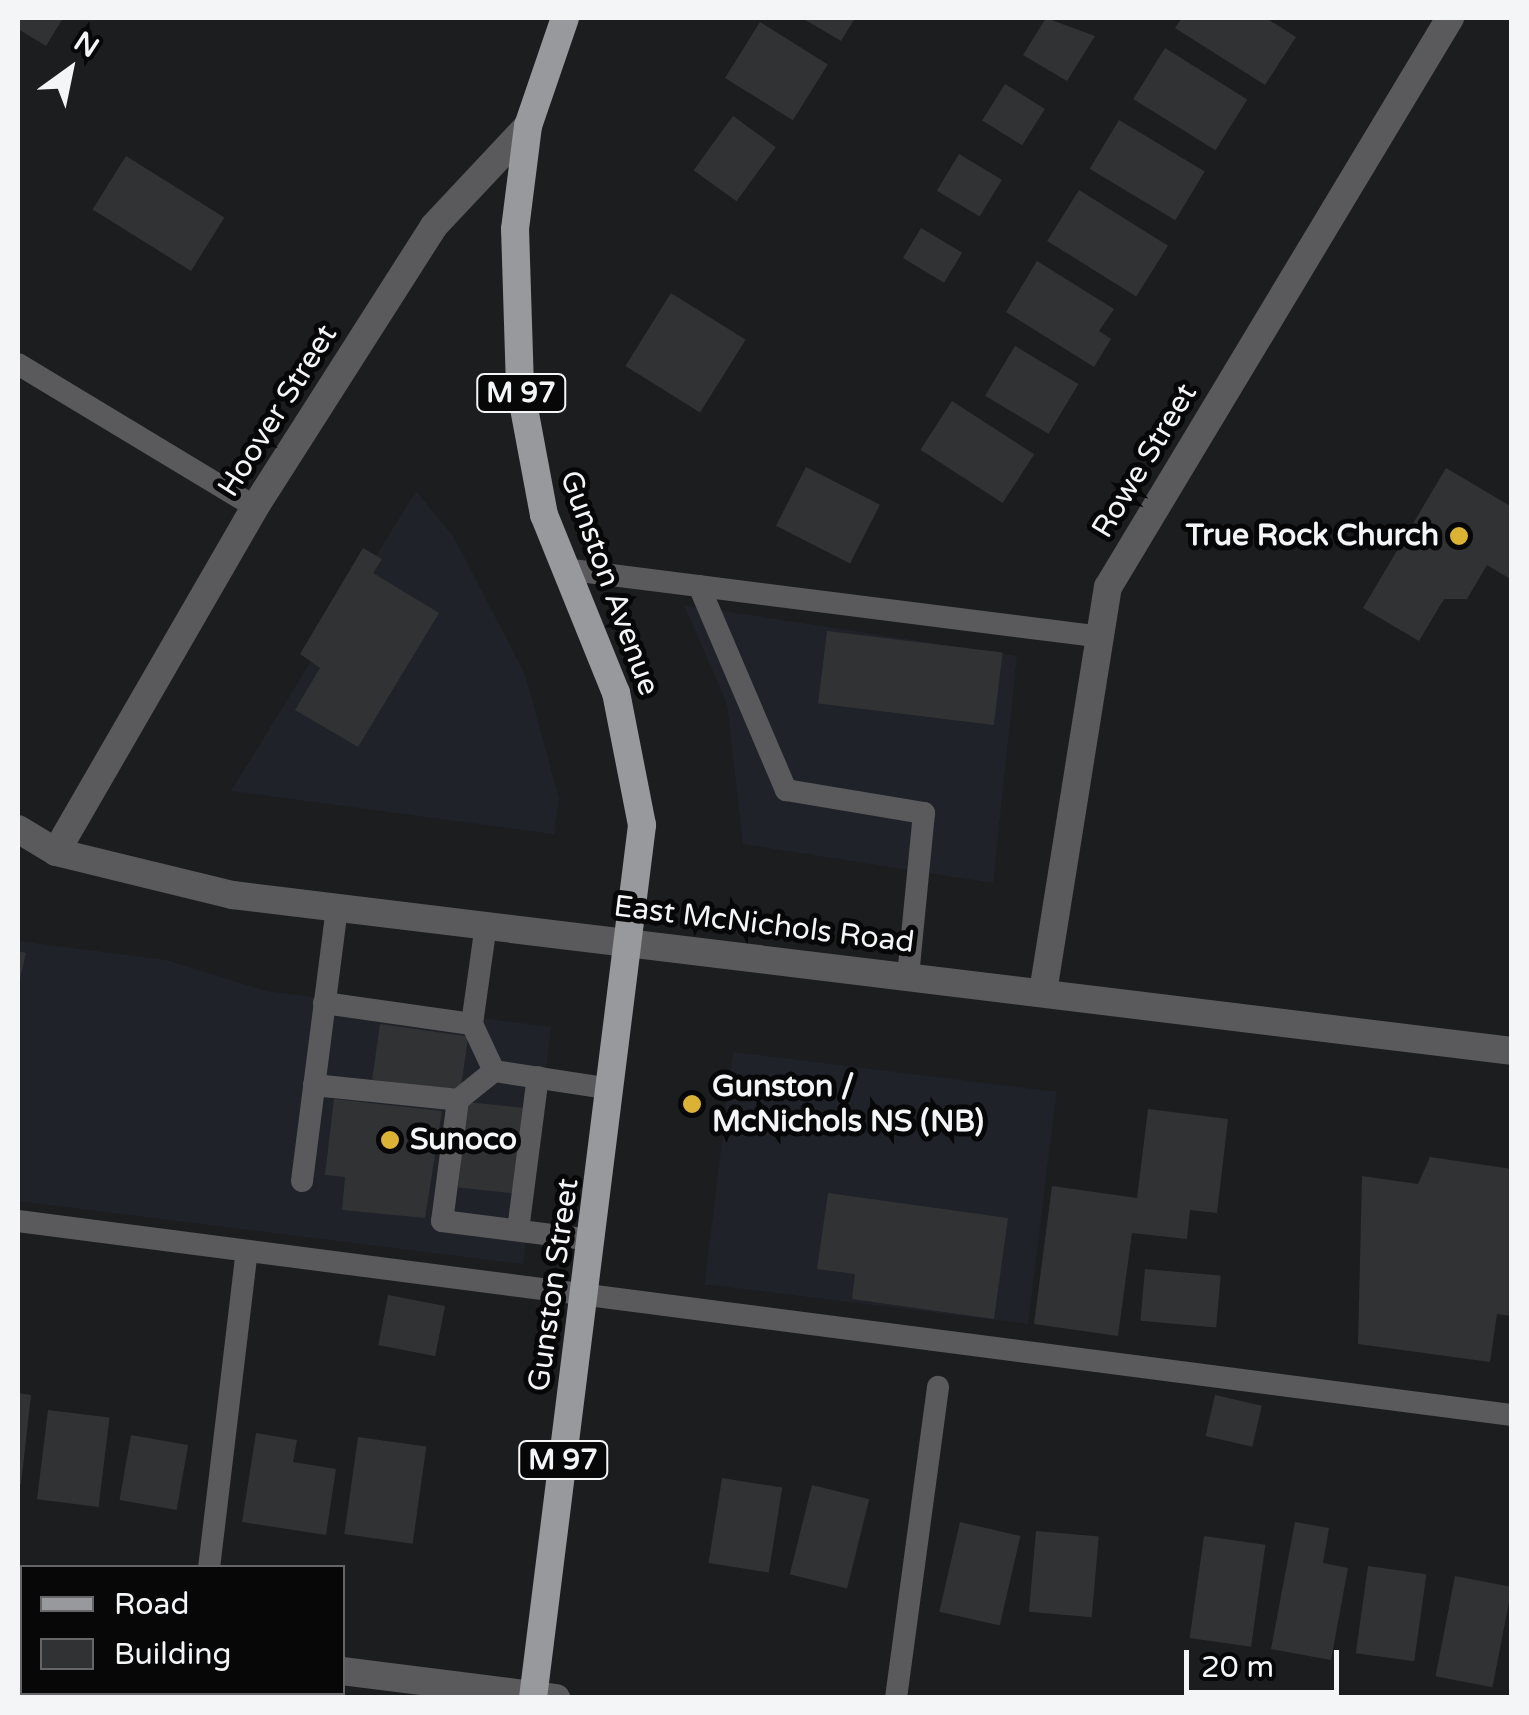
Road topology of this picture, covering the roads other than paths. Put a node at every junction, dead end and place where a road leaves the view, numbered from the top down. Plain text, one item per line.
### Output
1 (565, 18) edge
2 (1450, 18) edge
3 (528, 126) junction
4 (18, 364) edge
5 (255, 506) junction
6 (564, 568) junction
7 (699, 586) junction
8 (1094, 636) junction
9 (18, 829) edge
10 (18, 848) edge
11 (56, 852) junction
12 (337, 907) junction
13 (486, 924) junction
14 (630, 941) junction
15 (908, 976) junction
16 (1044, 992) junction
17 (324, 1003) junction
18 (472, 1024) junction
19 (1512, 1051) edge
20 (494, 1071) junction
21 (538, 1078) junction
22 (314, 1085) junction
23 (612, 1088) junction
24 (458, 1100) junction
25 (302, 1181) dead end
26 (18, 1221) edge
27 (518, 1230) junction
28 (593, 1240) junction
29 (247, 1251) junction
30 (585, 1293) junction
31 (938, 1387) dead end
32 (1512, 1415) edge
33 (208, 1565) edge
34 (345, 1671) edge
35 (541, 1697) edge
36 (896, 1698) edge

1 - 3 main road, Hoover Street / M 97
2 - 8 street, Rowe Street
3 - 5 street, Hoover Street
3 - 6 main road, Gunston Avenue / M 97
4 - 5 lane
5 - 11 street, Hoover Street
6 - 7 lane
6 - 14 main road, Gunston Avenue / M 97
7 - 8 lane
7 - 15 lane
8 - 16 street, Rowe Street
9 - 11 street, East McNichols Road
10 - 11 street
11 - 12 street, East McNichols Road
12 - 13 street, East McNichols Road
12 - 17 lane
13 - 14 street, East McNichols Road
13 - 18 lane
14 - 15 street, East McNichols Road
14 - 23 main road, Gunston Street / M 97
15 - 16 street, East McNichols Road
16 - 19 street, East McNichols Road
17 - 18 lane
17 - 22 lane
18 - 20 lane
20 - 21 lane
20 - 24 lane
21 - 23 lane
21 - 27 lane
22 - 24 lane
22 - 25 lane
23 - 28 main road, Gunston Street / M 97
24 - 27 lane
26 - 29 lane
27 - 28 lane
28 - 30 main road, Gunston Street / M 97
29 - 30 lane
29 - 33 lane
30 - 32 lane
30 - 35 main road, Gunston Street / M 97
31 - 36 lane
34 - 35 street

